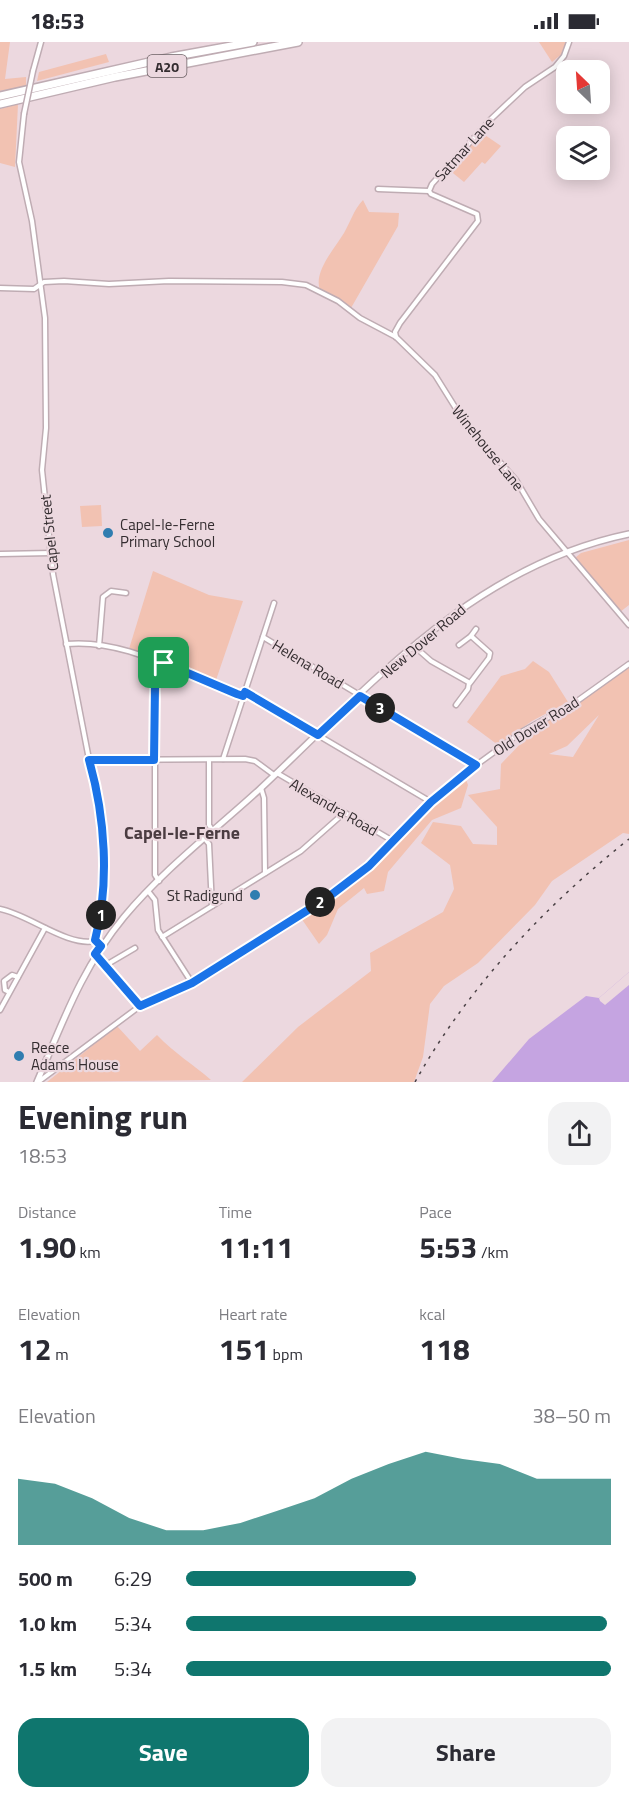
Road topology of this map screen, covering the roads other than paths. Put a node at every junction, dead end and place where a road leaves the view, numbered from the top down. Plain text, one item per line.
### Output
1 (41, 42) edge
2 (253, 42) edge
3 (298, 42) edge
4 (569, 42) edge
5 (0, 96) edge
6 (0, 104) edge
7 (378, 189) dead end
8 (429, 191) junction
9 (41, 285) junction
10 (0, 288) edge
11 (396, 338) junction
12 (629, 534) edge
13 (567, 551) junction
14 (51, 553) junction
15 (0, 554) edge
16 (126, 593) dead end
17 (274, 603) dead end
18 (629, 625) edge
19 (476, 629) dead end
20 (471, 636) junction
21 (263, 637) junction
22 (66, 644) junction
23 (459, 645) dead end
24 (99, 646) junction
25 (414, 646) junction
26 (164, 663) junction
27 (629, 664) edge
28 (469, 683) junction
29 (244, 694) junction
30 (360, 696) junction
31 (456, 705) dead end
32 (318, 735) junction
33 (223, 759) junction
34 (89, 760) junction
35 (154, 760) junction
36 (209, 760) junction
37 (476, 765) junction
38 (275, 774) junction
39 (260, 788) junction
40 (431, 802) junction
41 (344, 813) junction
42 (213, 831) junction
43 (205, 838) junction
44 (393, 841) junction
45 (265, 873) junction
46 (159, 882) junction
47 (148, 891) junction
48 (212, 906) junction
49 (0, 909) edge
50 (45, 928) junction
51 (162, 937) junction
52 (95, 941) junction
53 (101, 946) junction
54 (135, 948) dead end
55 (95, 954) junction
56 (106, 965) junction
57 (18, 977) junction
58 (192, 983) junction
59 (9, 992) junction
60 (140, 1006) junction
61 (0, 1010) edge
62 (38, 1082) edge

1 - 9 street, Capel Street, bridge
2 - 5 highway, A20
3 - 6 highway, A20
4 - 8 street, Satmar Lane
7 - 8 street
8 - 11 street, Satmar Lane
9 - 10 street, Winehouse Lane
9 - 11 street, Winehouse Lane
9 - 14 street, Capel Street
11 - 13 street, Winehouse Lane
12 - 13 main road, New Dover Road
13 - 18 street, Winehouse Lane
13 - 25 main road, New Dover Road
14 - 15 street
14 - 22 street, Capel Street
16 - 24 street
17 - 21 street
19 - 20 street
20 - 23 street
20 - 28 street
21 - 29 street
21 - 30 street, Helena Road
22 - 24 street
22 - 34 street, Capel Street
24 - 26 street
25 - 28 street
25 - 30 main road, New Dover Road
26 - 29 street
26 - 35 street
27 - 37 street, Old Dover Road
28 - 31 street
29 - 32 street
29 - 33 street
30 - 32 main road, New Dover Road
30 - 37 street, Helena Road
32 - 38 main road, New Dover Road
32 - 40 street
33 - 36 street, Alexandra Road
33 - 38 street, Alexandra Road
34 - 35 street, Alexandra Road
34 - 52 street, Capel Street
35 - 36 street, Alexandra Road
35 - 46 street
36 - 42 street
37 - 40 street, Old Dover Road
38 - 39 main road, New Dover Road
38 - 41 street, Alexandra Road
39 - 42 main road, New Dover Road
39 - 45 street
40 - 44 street, Old Dover Road
41 - 44 street, Alexandra Road
41 - 45 street
42 - 43 main road, New Dover Road
43 - 46 main road, New Dover Road
43 - 48 street
44 - 58 street, Old Dover Road
45 - 48 street
46 - 47 main road, New Dover Road
47 - 51 street
47 - 53 main road, New Dover Road
48 - 51 street
49 - 50 street
50 - 52 street
50 - 57 street
51 - 58 street
52 - 53 street
53 - 55 main road, New Dover Road
54 - 56 street
55 - 56 street
55 - 62 main road, New Dover Road
56 - 60 street
57 - 59 street
57 - 59 street
58 - 60 street, Old Dover Road
59 - 61 street
60 - 62 street, Old Dover Road

